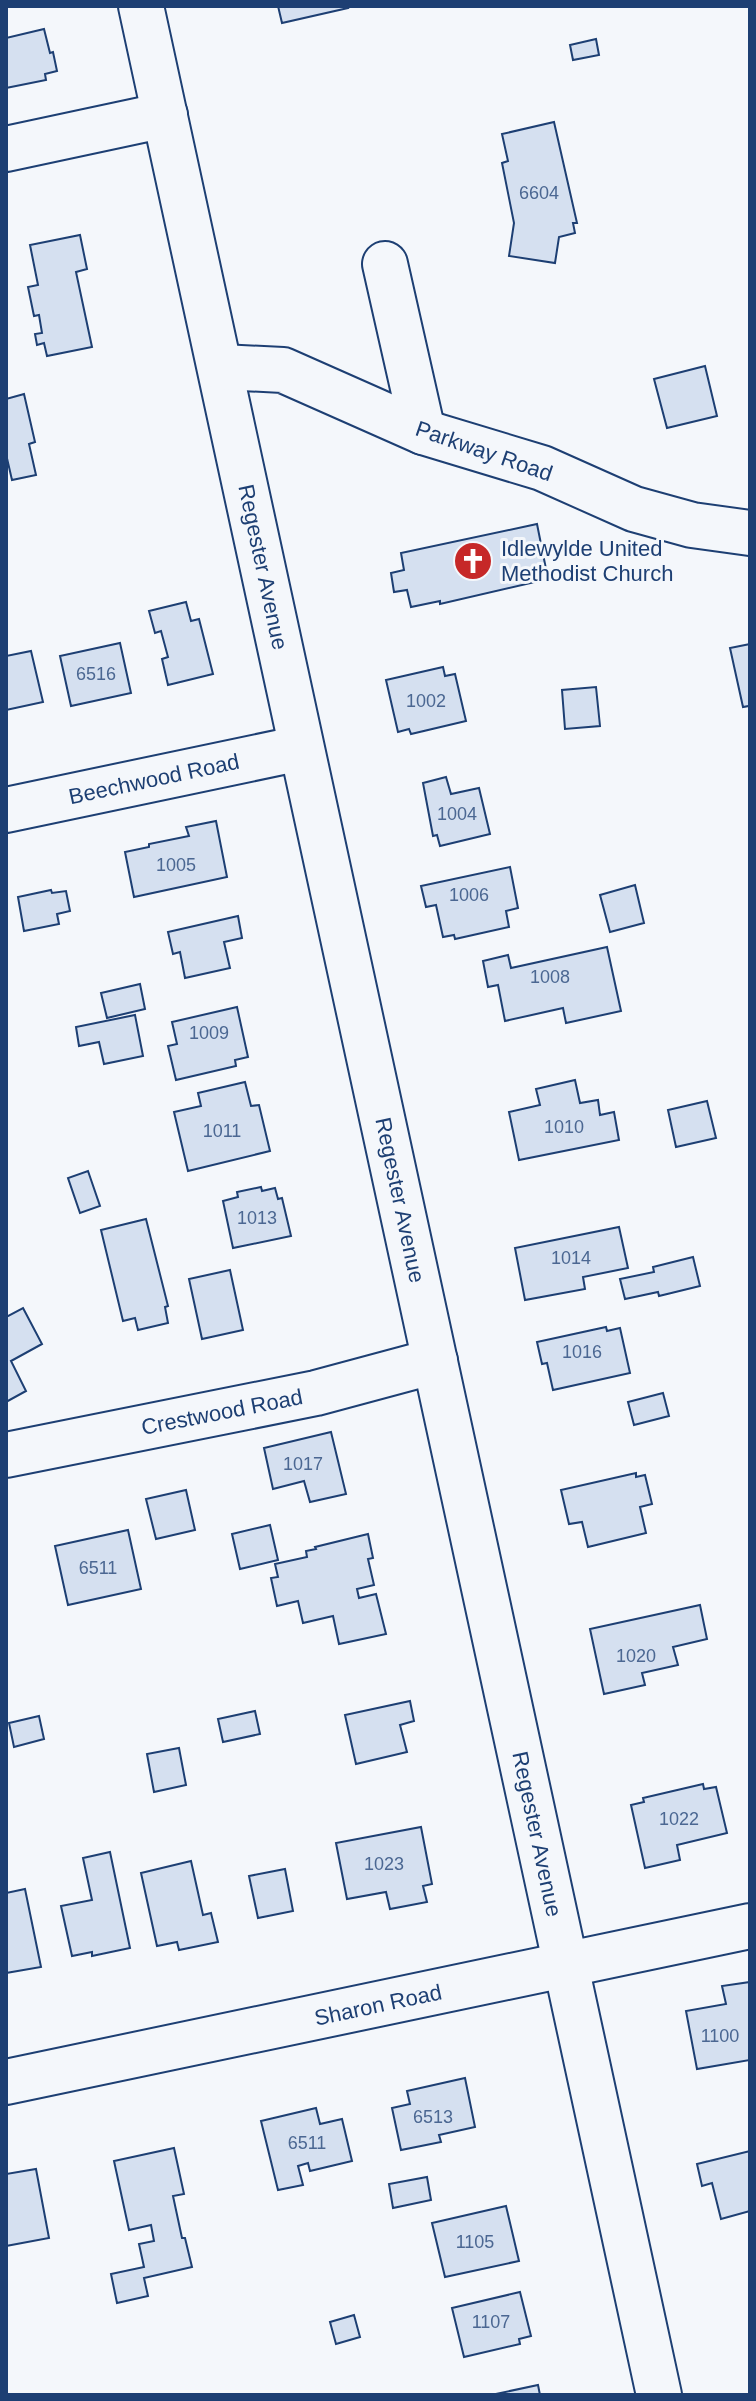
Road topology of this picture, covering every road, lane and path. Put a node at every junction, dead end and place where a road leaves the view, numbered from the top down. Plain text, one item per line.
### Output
1 (141, 6) edge
2 (165, 115) junction
3 (6, 149) edge
4 (385, 264) dead end
5 (221, 367) junction
6 (423, 432) junction
7 (750, 533) edge
8 (301, 748) junction
9 (6, 810) edge
10 (435, 1361) junction
11 (6, 1455) edge
12 (750, 1926) edge
13 (566, 1965) junction
14 (6, 2082) edge
15 (659, 2395) edge

1 - 2 street, Regester Avenue
2 - 3 street
2 - 5 street, Regester Avenue
4 - 6 street
5 - 6 street, Parkway Road
5 - 8 street, Regester Avenue
6 - 7 street, Parkway Road
8 - 9 street, Beechwood Road
8 - 10 street, Regester Avenue
10 - 11 street, Crestwood Road
10 - 13 street, Regester Avenue
12 - 13 street, Sharon Road
13 - 14 street, Sharon Road
13 - 15 street, Regester Avenue

